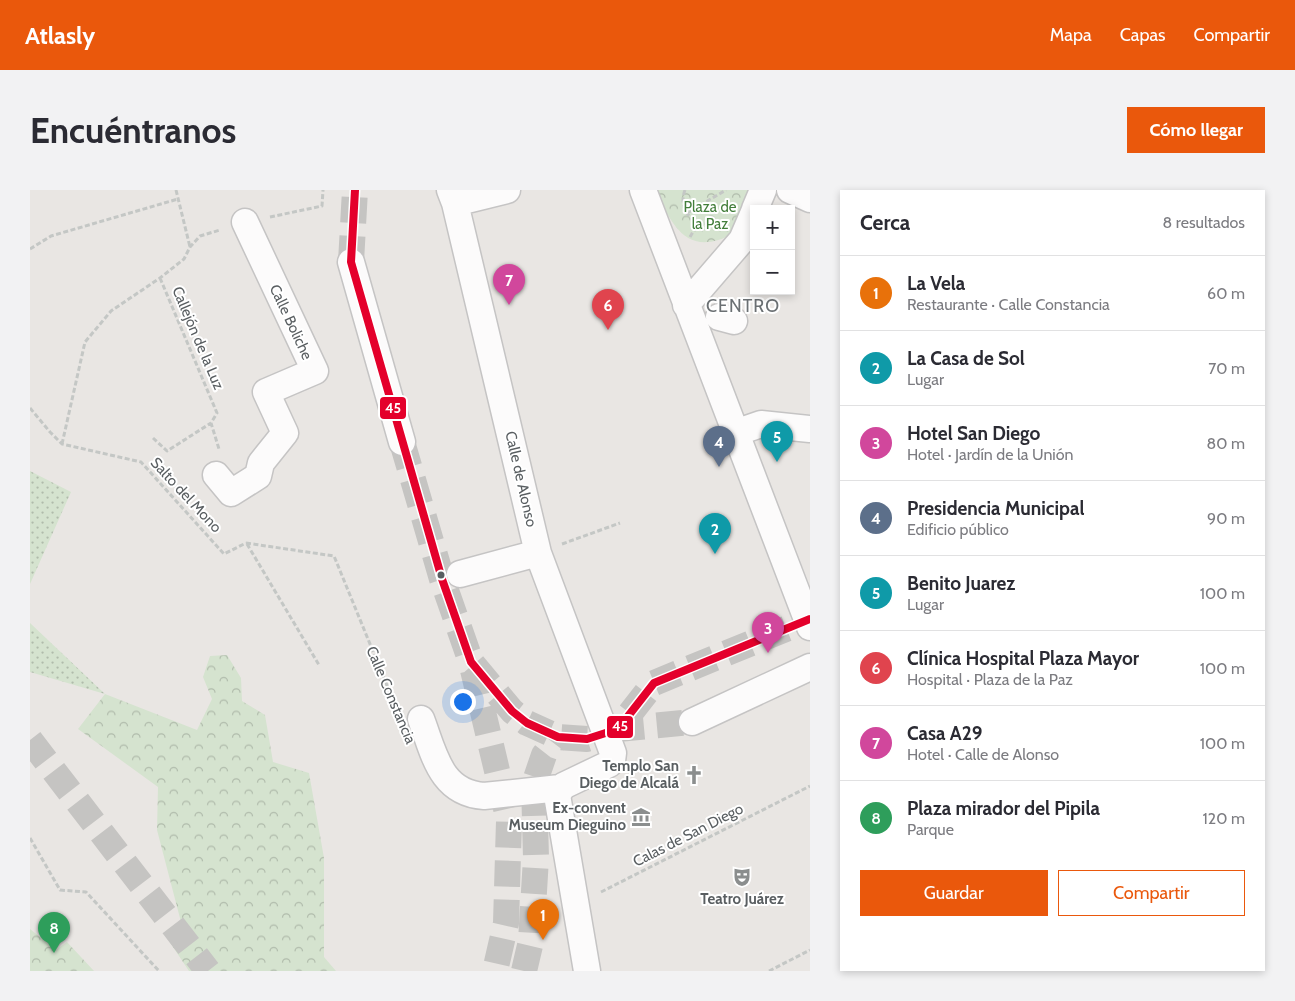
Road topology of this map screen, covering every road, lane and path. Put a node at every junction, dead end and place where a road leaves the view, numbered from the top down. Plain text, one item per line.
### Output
1 (176, 190) edge
2 (323, 190) edge
3 (507, 190) edge
4 (643, 190) edge
5 (685, 190) edge
6 (726, 190) edge
7 (763, 190) edge
8 (790, 190) edge
9 (453, 196) edge
10 (178, 199) junction
11 (810, 199) edge
12 (757, 205) edge
13 (687, 213) junction
14 (722, 220) dead end
15 (750, 221) edge
16 (245, 222) junction
17 (190, 246) junction
18 (30, 248) edge
19 (351, 262) tunnel mouth
20 (160, 278) junction
21 (686, 305) junction
22 (30, 408) edge
23 (211, 423) junction
24 (810, 429) edge
25 (735, 433) junction
26 (153, 438) dead end
27 (402, 442) tunnel mouth
28 (62, 444) junction
29 (216, 475) joint
30 (620, 524) dead end
31 (246, 544) junction
32 (538, 553) junction
33 (460, 574) dead end
34 (810, 627) edge
35 (319, 665) dead end
36 (810, 667) edge
37 (410, 716) joint
38 (692, 722) tunnel mouth
39 (810, 786) edge
40 (560, 788) junction
41 (30, 838) edge
42 (576, 905) junction
43 (810, 950) edge
44 (159, 971) edge
45 (587, 971) edge
46 (769, 971) edge

1 - 10 path
2 - 16 path
3 - 9 street
4 - 21 street
5 - 13 path
6 - 13 path
7 - 12 street
8 - 11 street
9 - 32 street, Calle de Alonso
10 - 17 path
10 - 18 path
13 - 14 path
15 - 21 street
16 - 17 path
16 - 29 street, Calle Boliche
17 - 20 path, Callejón de la Luz
19 - 27 street
20 - 23 path, Callejón de la Luz
20 - 28 path
21 - 25 street
22 - 28 path
23 - 26 path
23 - 29 path, Callejón de la Luz
24 - 25 street
25 - 34 street
28 - 31 path, Salto del Mono
30 - 32 path
31 - 35 path
31 - 37 path, Calle Constancia
32 - 33 street
32 - 40 street, Calle de Alonso
36 - 38 street
37 - 40 street
39 - 42 path, Calas de San Diego
40 - 42 street
41 - 44 path
42 - 45 street
43 - 46 path

